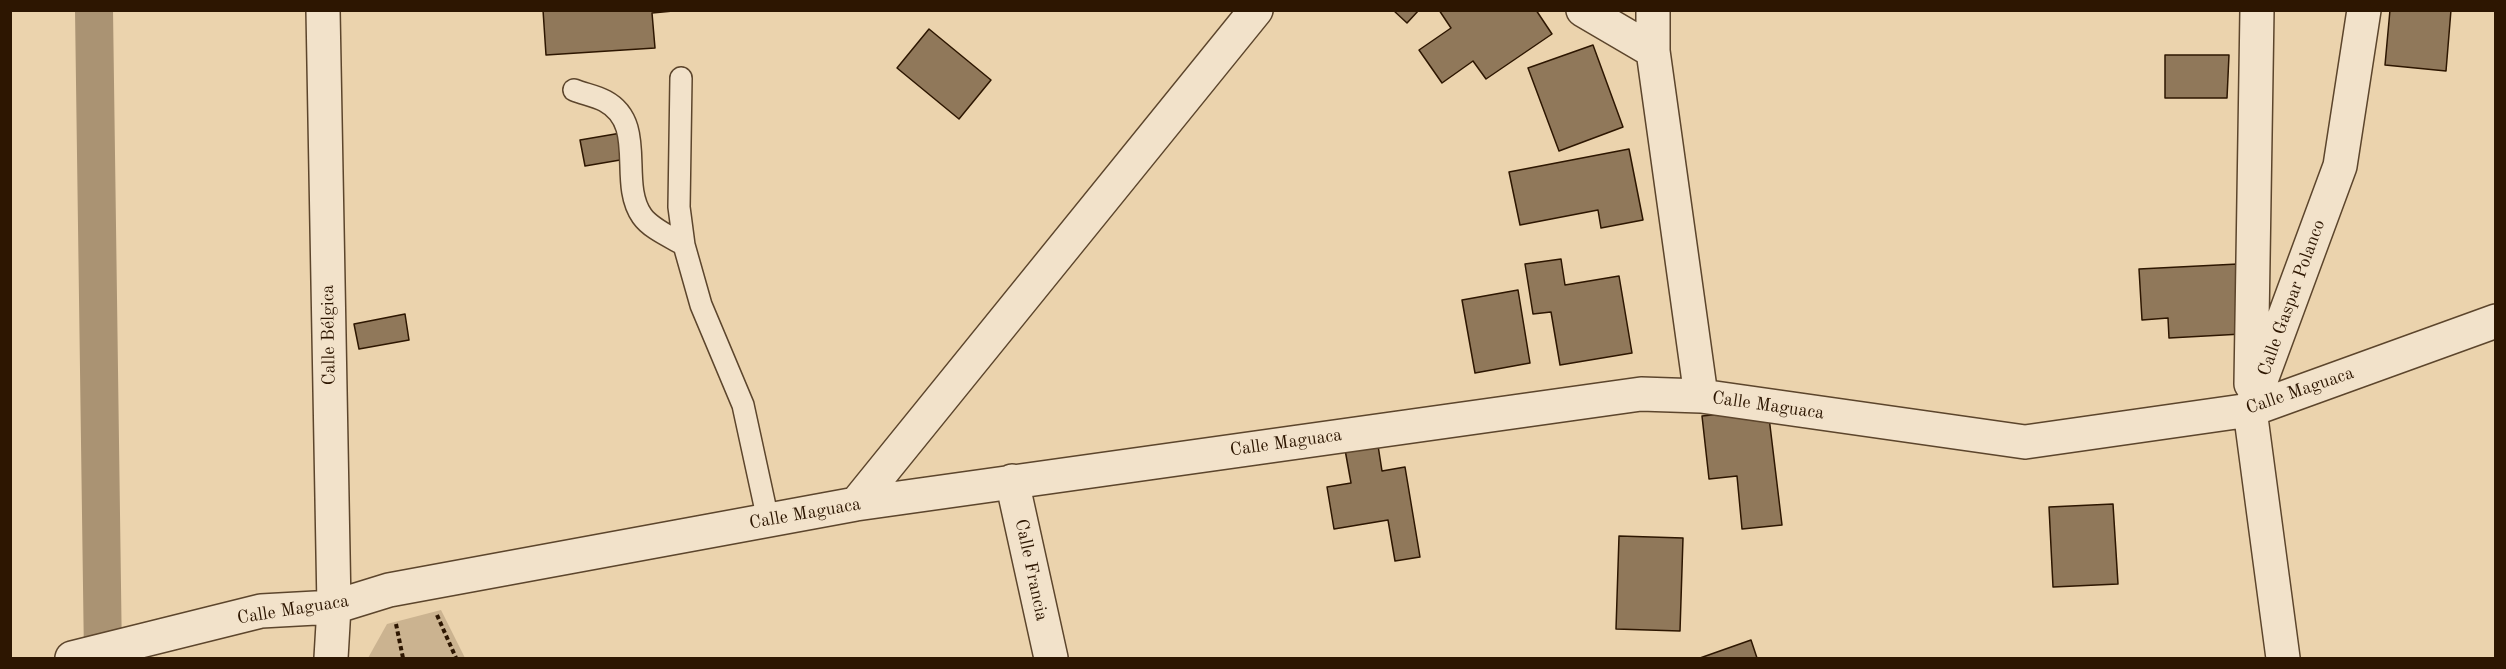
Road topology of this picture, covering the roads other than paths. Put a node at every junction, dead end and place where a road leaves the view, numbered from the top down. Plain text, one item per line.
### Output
1 (323, 10) edge
2 (1256, 10) edge
3 (1584, 10) edge
4 (1653, 10) edge
5 (2257, 10) edge
6 (2364, 10) edge
7 (1653, 51) junction
8 (681, 78) dead end
9 (574, 90) dead end
10 (684, 245) junction
11 (2496, 321) edge
12 (1701, 396) junction
13 (2250, 410) junction
14 (1012, 481) junction
15 (856, 504) junction
16 (768, 520) junction
17 (334, 607) junction
18 (72, 658) edge
19 (331, 658) edge
20 (1051, 658) edge
21 (2283, 658) edge

1 - 17 street, Calle Bélgica
2 - 15 street
3 - 7 street
4 - 7 street
5 - 13 street
6 - 13 street, Calle Gaspar Polanco
7 - 12 street
8 - 10 lane
9 - 10 lane
10 - 16 lane
11 - 13 street, Calle Maguaca
12 - 13 street, Calle Maguaca
12 - 14 street, Calle Maguaca
13 - 21 street, Calle Gaspar Polanco
14 - 15 street, Calle Maguaca
14 - 20 street, Calle Francia
15 - 16 street, Calle Maguaca
16 - 17 street, Calle Maguaca
17 - 18 street, Calle Maguaca
17 - 19 street, Calle Bélgica

